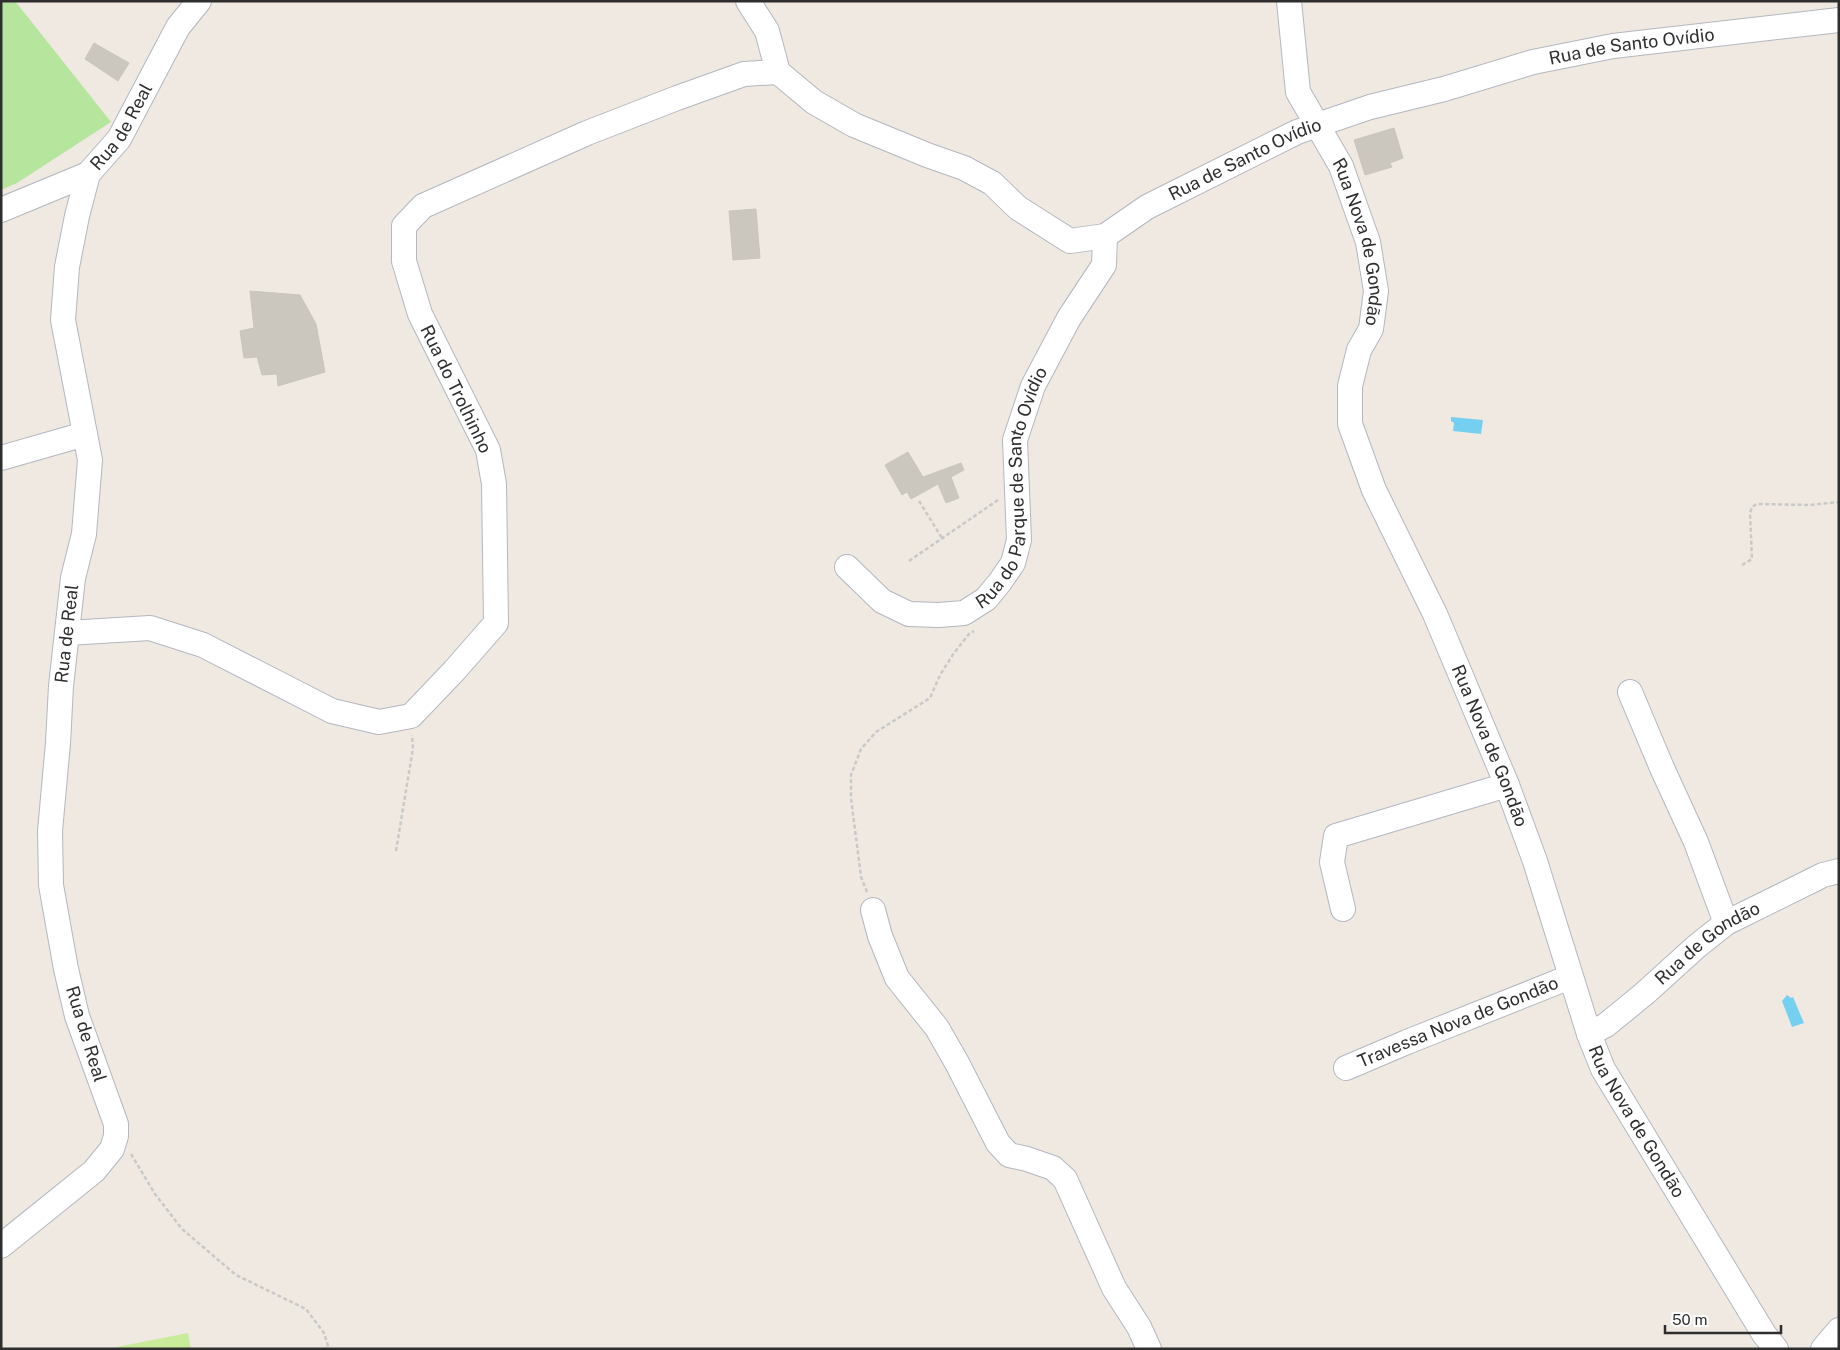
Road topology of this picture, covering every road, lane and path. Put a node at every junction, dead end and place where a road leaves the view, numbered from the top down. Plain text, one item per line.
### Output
1 (199, 1) edge
2 (748, 1) edge
3 (1288, 1) edge
4 (1839, 20) edge
5 (778, 72) junction
6 (1317, 124) junction
7 (88, 174) junction
8 (1, 210) edge
9 (1105, 236) junction
10 (85, 434) junction
11 (1, 458) edge
12 (1018, 486) junction
13 (919, 500) dead end
14 (1839, 502) edge
15 (942, 538) junction
16 (909, 561) dead end
17 (1742, 564) dead end
18 (847, 567) dead end
19 (976, 630) dead end
20 (67, 633) junction
21 (1630, 692) dead end
22 (411, 716) junction
23 (1506, 785) junction
24 (396, 850) dead end
25 (1839, 871) edge
26 (1343, 909) dead end
27 (873, 910) joint
28 (1726, 923) junction
29 (1570, 977) junction
30 (1588, 1034) junction
31 (1346, 1068) dead end
32 (116, 1136) junction
33 (30, 1221) junction
34 (1, 1233) edge
35 (1, 1246) edge
36 (1839, 1330) edge
37 (1779, 1347) edge
38 (329, 1349) edge
39 (1149, 1349) edge
40 (1822, 1349) edge

1 - 7 street, Rua de Real
2 - 5 street
3 - 6 street, Rua Nova de Gondão
4 - 6 street, Rua de Santo Ovídio
5 - 9 street, Rua de Santo Ovídio
5 - 22 street, Rua do Trolhinho
6 - 9 street, Rua de Santo Ovídio
6 - 23 street, Rua Nova de Gondão
7 - 8 street
7 - 10 street, Rua de Real
9 - 12 street, Rua do Parque de Santo Ovídio
10 - 11 street
10 - 20 street, Rua de Real
12 - 15 path
12 - 18 street, Rua do Parque de Santo Ovídio
13 - 15 path
14 - 17 path
15 - 16 path
19 - 27 path
20 - 22 street
20 - 32 street, Rua de Real
21 - 28 street
22 - 24 path
23 - 26 street
23 - 29 street, Rua Nova de Gondão
25 - 28 street, Rua de Gondão
27 - 39 street
28 - 30 street, Rua de Gondão
29 - 30 street, Rua Nova de Gondão
29 - 31 street, Travessa Nova de Gondão
30 - 37 street, Rua Nova de Gondão
32 - 33 street
32 - 38 path
33 - 34 street
33 - 35 street
36 - 40 street

